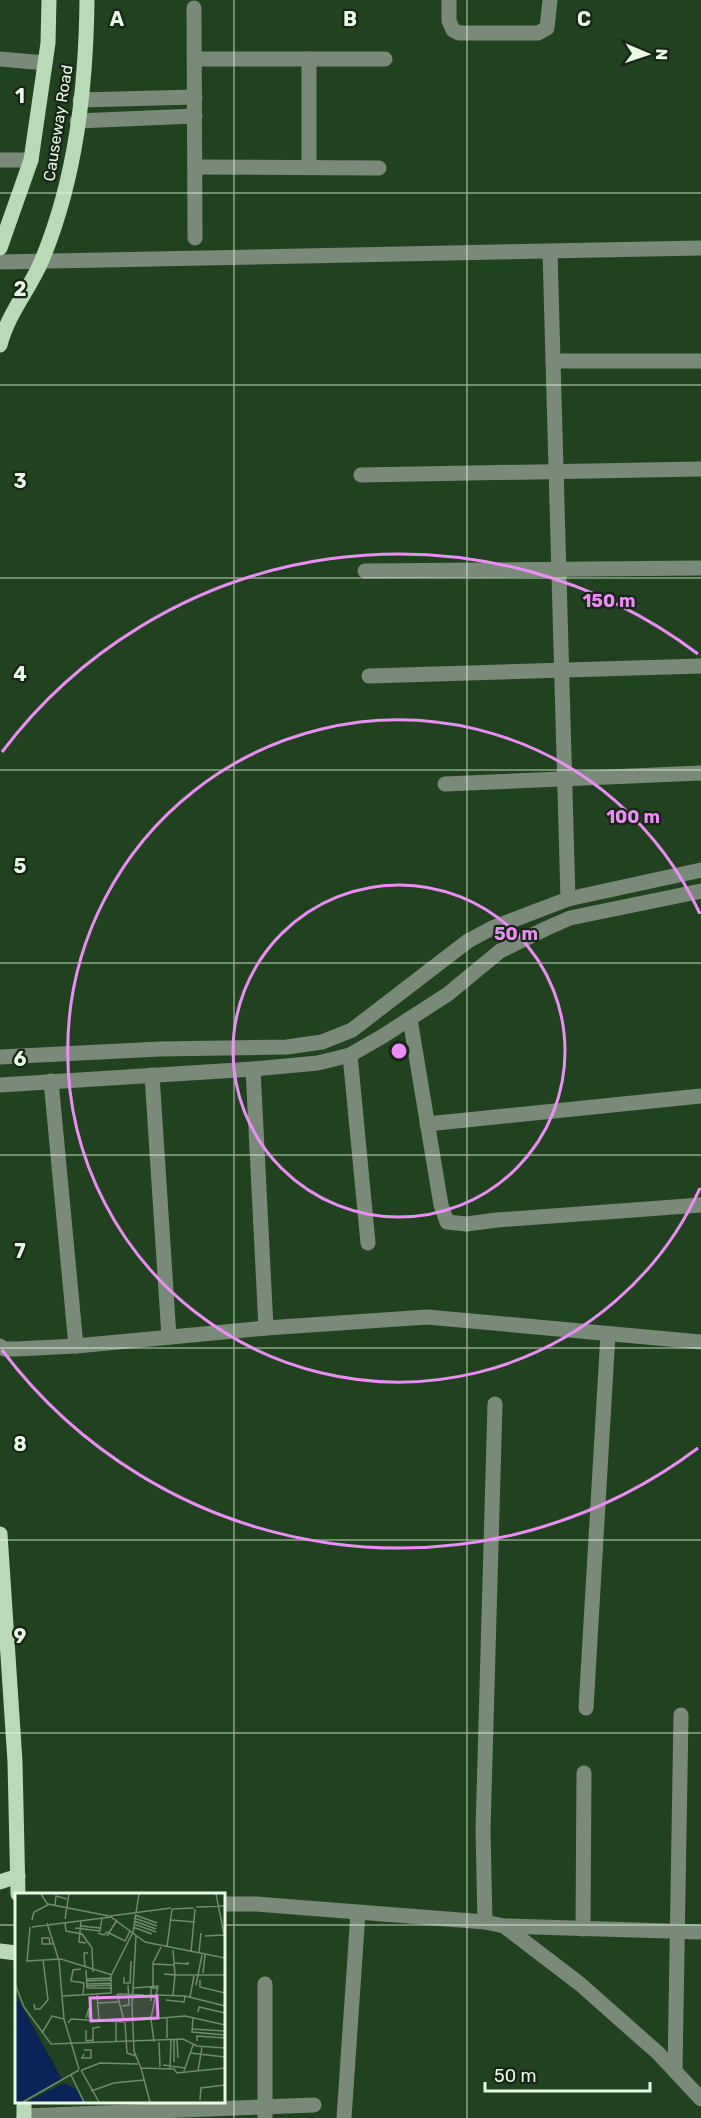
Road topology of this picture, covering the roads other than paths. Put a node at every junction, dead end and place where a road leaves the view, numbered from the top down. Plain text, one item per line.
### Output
1 (48, 0) edge
2 (87, 0) edge
3 (449, 0) edge
4 (550, 0) edge
5 (194, 8) dead end
6 (0, 59) edge
7 (195, 59) junction
8 (309, 59) junction
9 (386, 59) dead end
10 (45, 63) junction
11 (195, 97) junction
12 (80, 100) junction
13 (195, 116) junction
14 (77, 121) junction
15 (0, 160) edge
16 (31, 160) junction
17 (195, 167) junction
18 (309, 167) junction
19 (380, 168) dead end
20 (4, 226) edge
21 (195, 238) dead end
22 (0, 248) edge
23 (701, 248) edge
24 (550, 252) junction
25 (42, 261) junction
26 (0, 262) edge
27 (0, 345) edge
28 (553, 361) junction
29 (701, 361) edge
30 (701, 469) edge
31 (556, 471) junction
32 (361, 475) dead end
33 (701, 568) edge
34 (559, 570) junction
35 (365, 571) dead end
36 (701, 666) edge
37 (562, 670) junction
38 (369, 675) dead end
39 (701, 773) edge
40 (565, 779) junction
41 (445, 784) dead end
42 (701, 870) edge
43 (701, 891) edge
44 (568, 899) junction
45 (410, 1019) junction
46 (350, 1055) junction
47 (0, 1057) edge
48 (253, 1069) junction
49 (152, 1075) junction
50 (51, 1081) junction
51 (0, 1085) edge
52 (701, 1095) edge
53 (427, 1124) junction
54 (701, 1205) edge
55 (368, 1243) dead end
56 (266, 1328) junction
57 (608, 1334) junction
58 (169, 1337) junction
59 (701, 1342) edge
60 (76, 1346) junction
61 (1, 1350) edge
62 (495, 1404) dead end
63 (0, 1534) edge
64 (586, 1708) dead end
65 (681, 1715) dead end
66 (584, 1773) dead end
67 (18, 1876) junction
68 (0, 1882) edge
69 (18, 1893) edge
70 (225, 1904) edge
71 (358, 1912) junction
72 (484, 1922) junction
73 (504, 1926) junction
74 (583, 1929) junction
75 (679, 1932) junction
76 (701, 1932) edge
77 (0, 1951) edge
78 (15, 1953) edge
79 (265, 1984) dead end
80 (675, 2071) junction
81 (701, 2099) edge
82 (314, 2105) dead end
83 (155, 2110) edge
84 (24, 2112) edge
85 (265, 2113) edge
86 (344, 2118) edge

1 - 10 main road, Causeway Road
2 - 12 main road, Causeway Road
3 - 4 street
5 - 7 street
6 - 10 street
7 - 8 street
7 - 11 street
8 - 9 street
8 - 18 street
10 - 16 main road, Causeway Road
11 - 12 street
11 - 13 street
12 - 14 main road, Causeway Road
13 - 14 street
13 - 17 street
14 - 25 main road, Causeway Road
15 - 16 street
16 - 20 main road, Causeway Road
17 - 18 street
17 - 21 street
18 - 19 street
20 - 22 main road, Causeway Road
23 - 24 street
24 - 25 street
24 - 28 street
25 - 26 street
25 - 27 main road, Causeway Road
28 - 29 street
28 - 31 street
30 - 31 street
31 - 32 street
31 - 34 street
33 - 34 street
34 - 35 street
34 - 37 street
36 - 37 street
37 - 38 street
37 - 40 street
39 - 40 street
40 - 41 street
40 - 44 street
42 - 44 street
43 - 45 street
44 - 47 street
45 - 46 street
45 - 53 street
46 - 48 street
46 - 55 street
48 - 49 street
48 - 56 street
49 - 50 street
49 - 58 street
50 - 51 street
50 - 60 street
52 - 53 street
53 - 54 street
56 - 57 street
56 - 58 street
57 - 59 street
57 - 64 street
58 - 60 street
60 - 61 street
62 - 72 street
63 - 67 main road
65 - 75 street
66 - 74 street
67 - 68 main road
67 - 69 main road
70 - 71 street
71 - 72 street
71 - 86 street
72 - 73 street
73 - 74 street
73 - 80 street
74 - 75 street
75 - 76 street
75 - 80 street
77 - 78 main road
79 - 85 street
80 - 81 street
82 - 85 street
83 - 84 street
83 - 85 street

